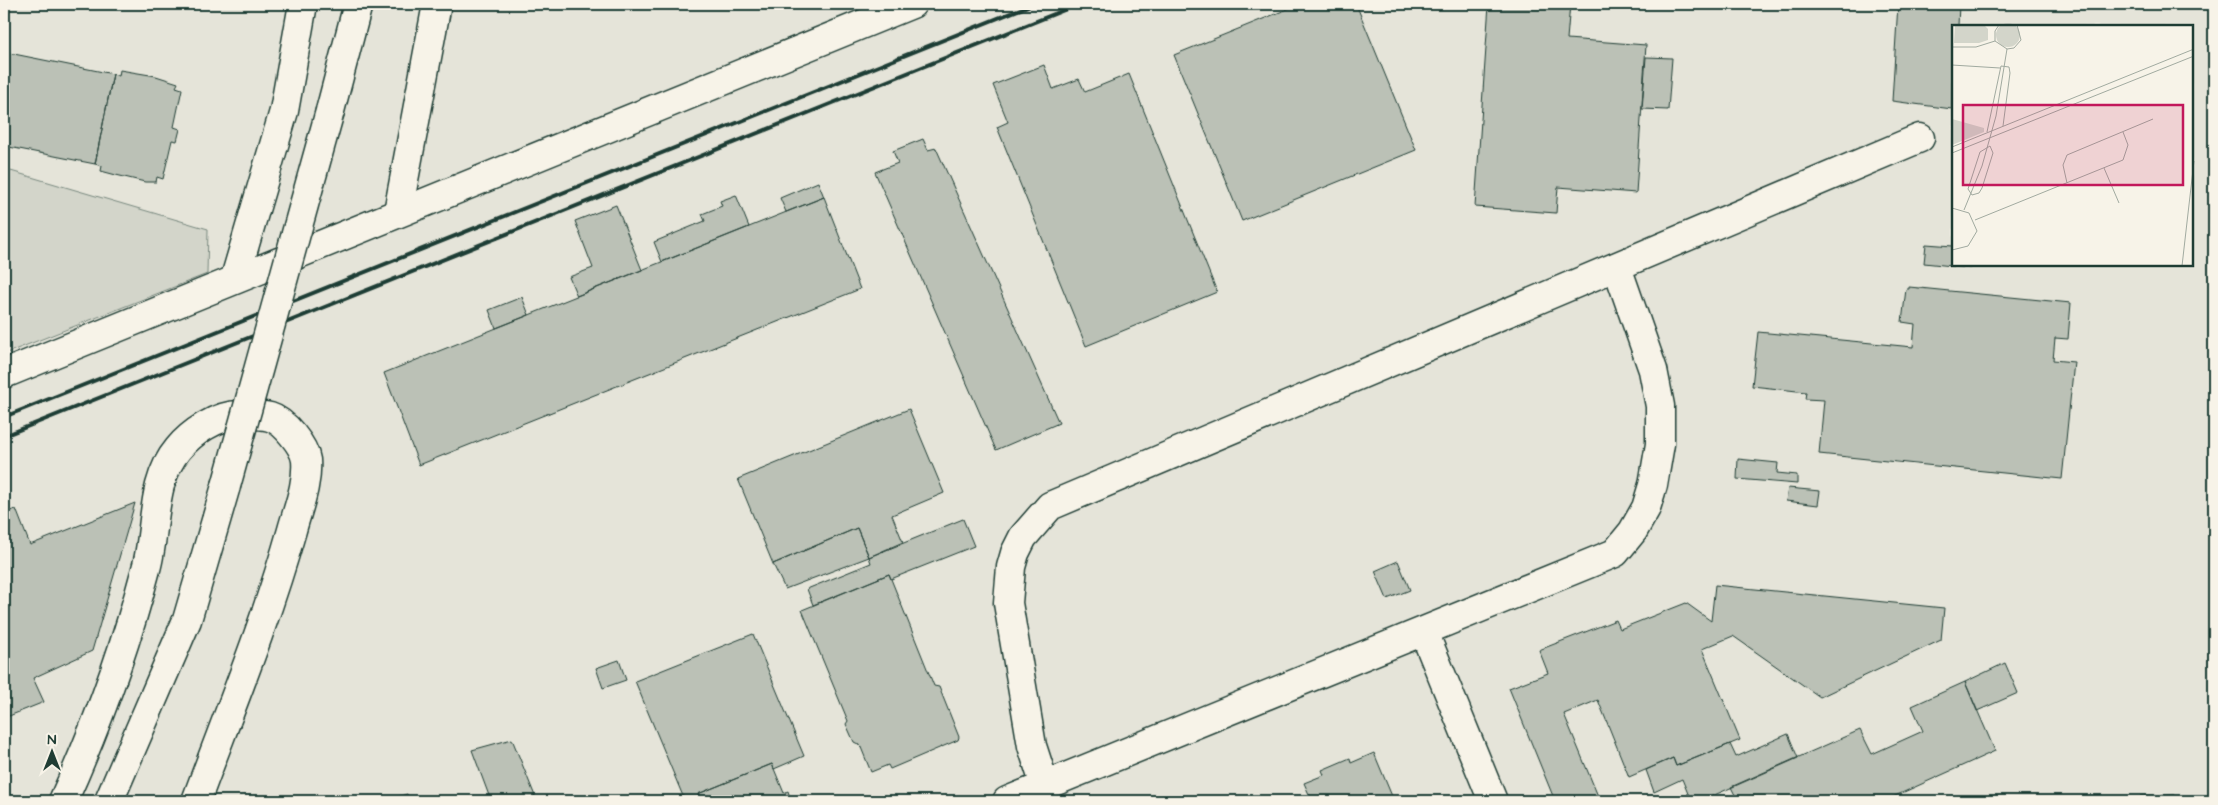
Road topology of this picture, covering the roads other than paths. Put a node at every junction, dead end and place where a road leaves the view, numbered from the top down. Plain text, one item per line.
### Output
1 (303, 4) edge
2 (358, 4) edge
3 (436, 4) edge
4 (912, 4) edge
5 (1920, 138) dead end
6 (398, 212) junction
7 (1616, 267) junction
8 (235, 278) junction
9 (4, 374) edge
10 (1424, 632) junction
11 (1045, 786) junction
12 (63, 801) edge
13 (110, 801) edge
14 (196, 801) edge
15 (1007, 801) edge
16 (1493, 801) edge

1 - 8 street
2 - 13 street, bridge
3 - 6 street
4 - 6 street
5 - 7 street
6 - 8 street
7 - 10 street
7 - 11 street
8 - 9 street
10 - 11 street
10 - 16 street
11 - 15 street
12 - 14 street

